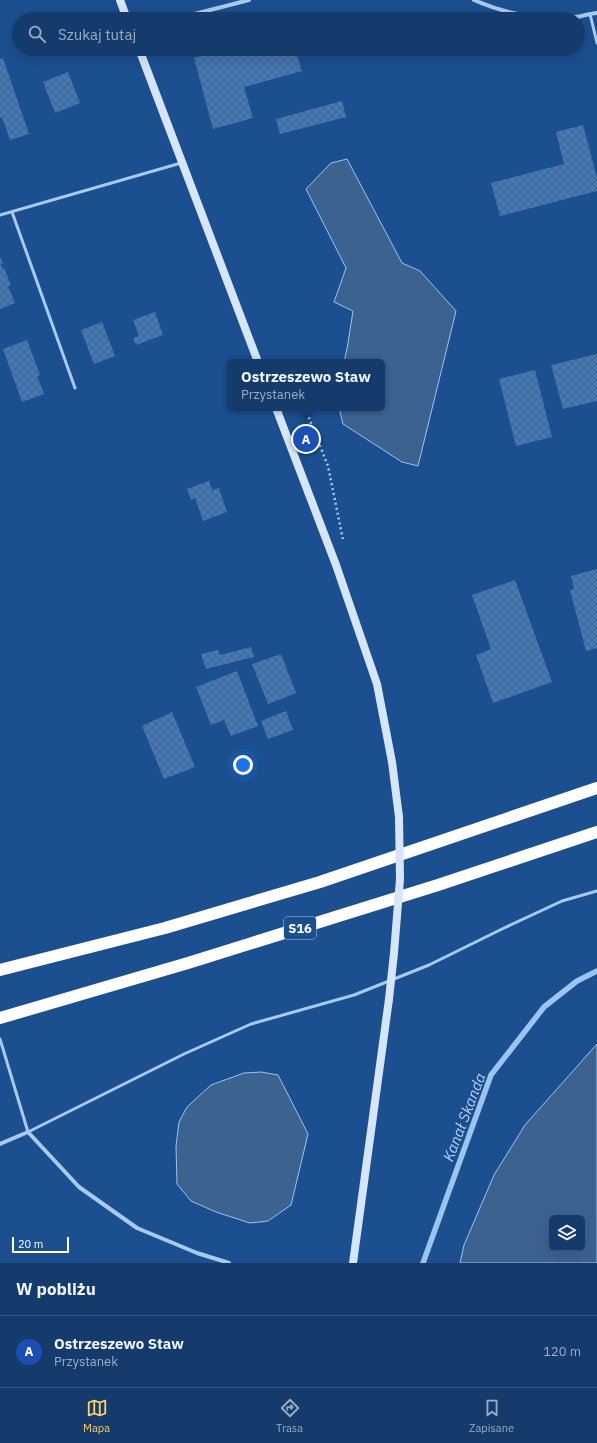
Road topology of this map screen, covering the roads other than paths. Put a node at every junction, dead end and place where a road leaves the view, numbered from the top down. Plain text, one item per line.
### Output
1 (120, 0) edge
2 (249, 0) edge
3 (474, 0) edge
4 (124, 12) edge
5 (202, 12) edge
6 (511, 12) edge
7 (597, 13) edge
8 (590, 14) junction
9 (585, 15) edge
10 (597, 42) edge
11 (141, 56) edge
12 (182, 162) junction
13 (12, 212) junction
14 (0, 215) edge
15 (257, 359) edge
16 (74, 388) dead end
17 (277, 411) edge
18 (597, 788) edge
19 (597, 832) edge
20 (597, 891) edge
21 (0, 970) edge
22 (0, 1018) edge
23 (0, 1039) edge
24 (28, 1132) junction
25 (0, 1144) edge
26 (229, 1263) edge
27 (354, 1263) edge

1 - 4 street
2 - 5 street
3 - 6 street
7 - 8 street
8 - 9 street
8 - 10 lane
11 - 12 street
12 - 13 lane
12 - 15 street
13 - 14 lane
13 - 16 lane
17 - 27 street, bridge
18 - 21 highway
19 - 22 highway, S16
20 - 24 lane
23 - 24 lane
24 - 25 street
24 - 26 street

